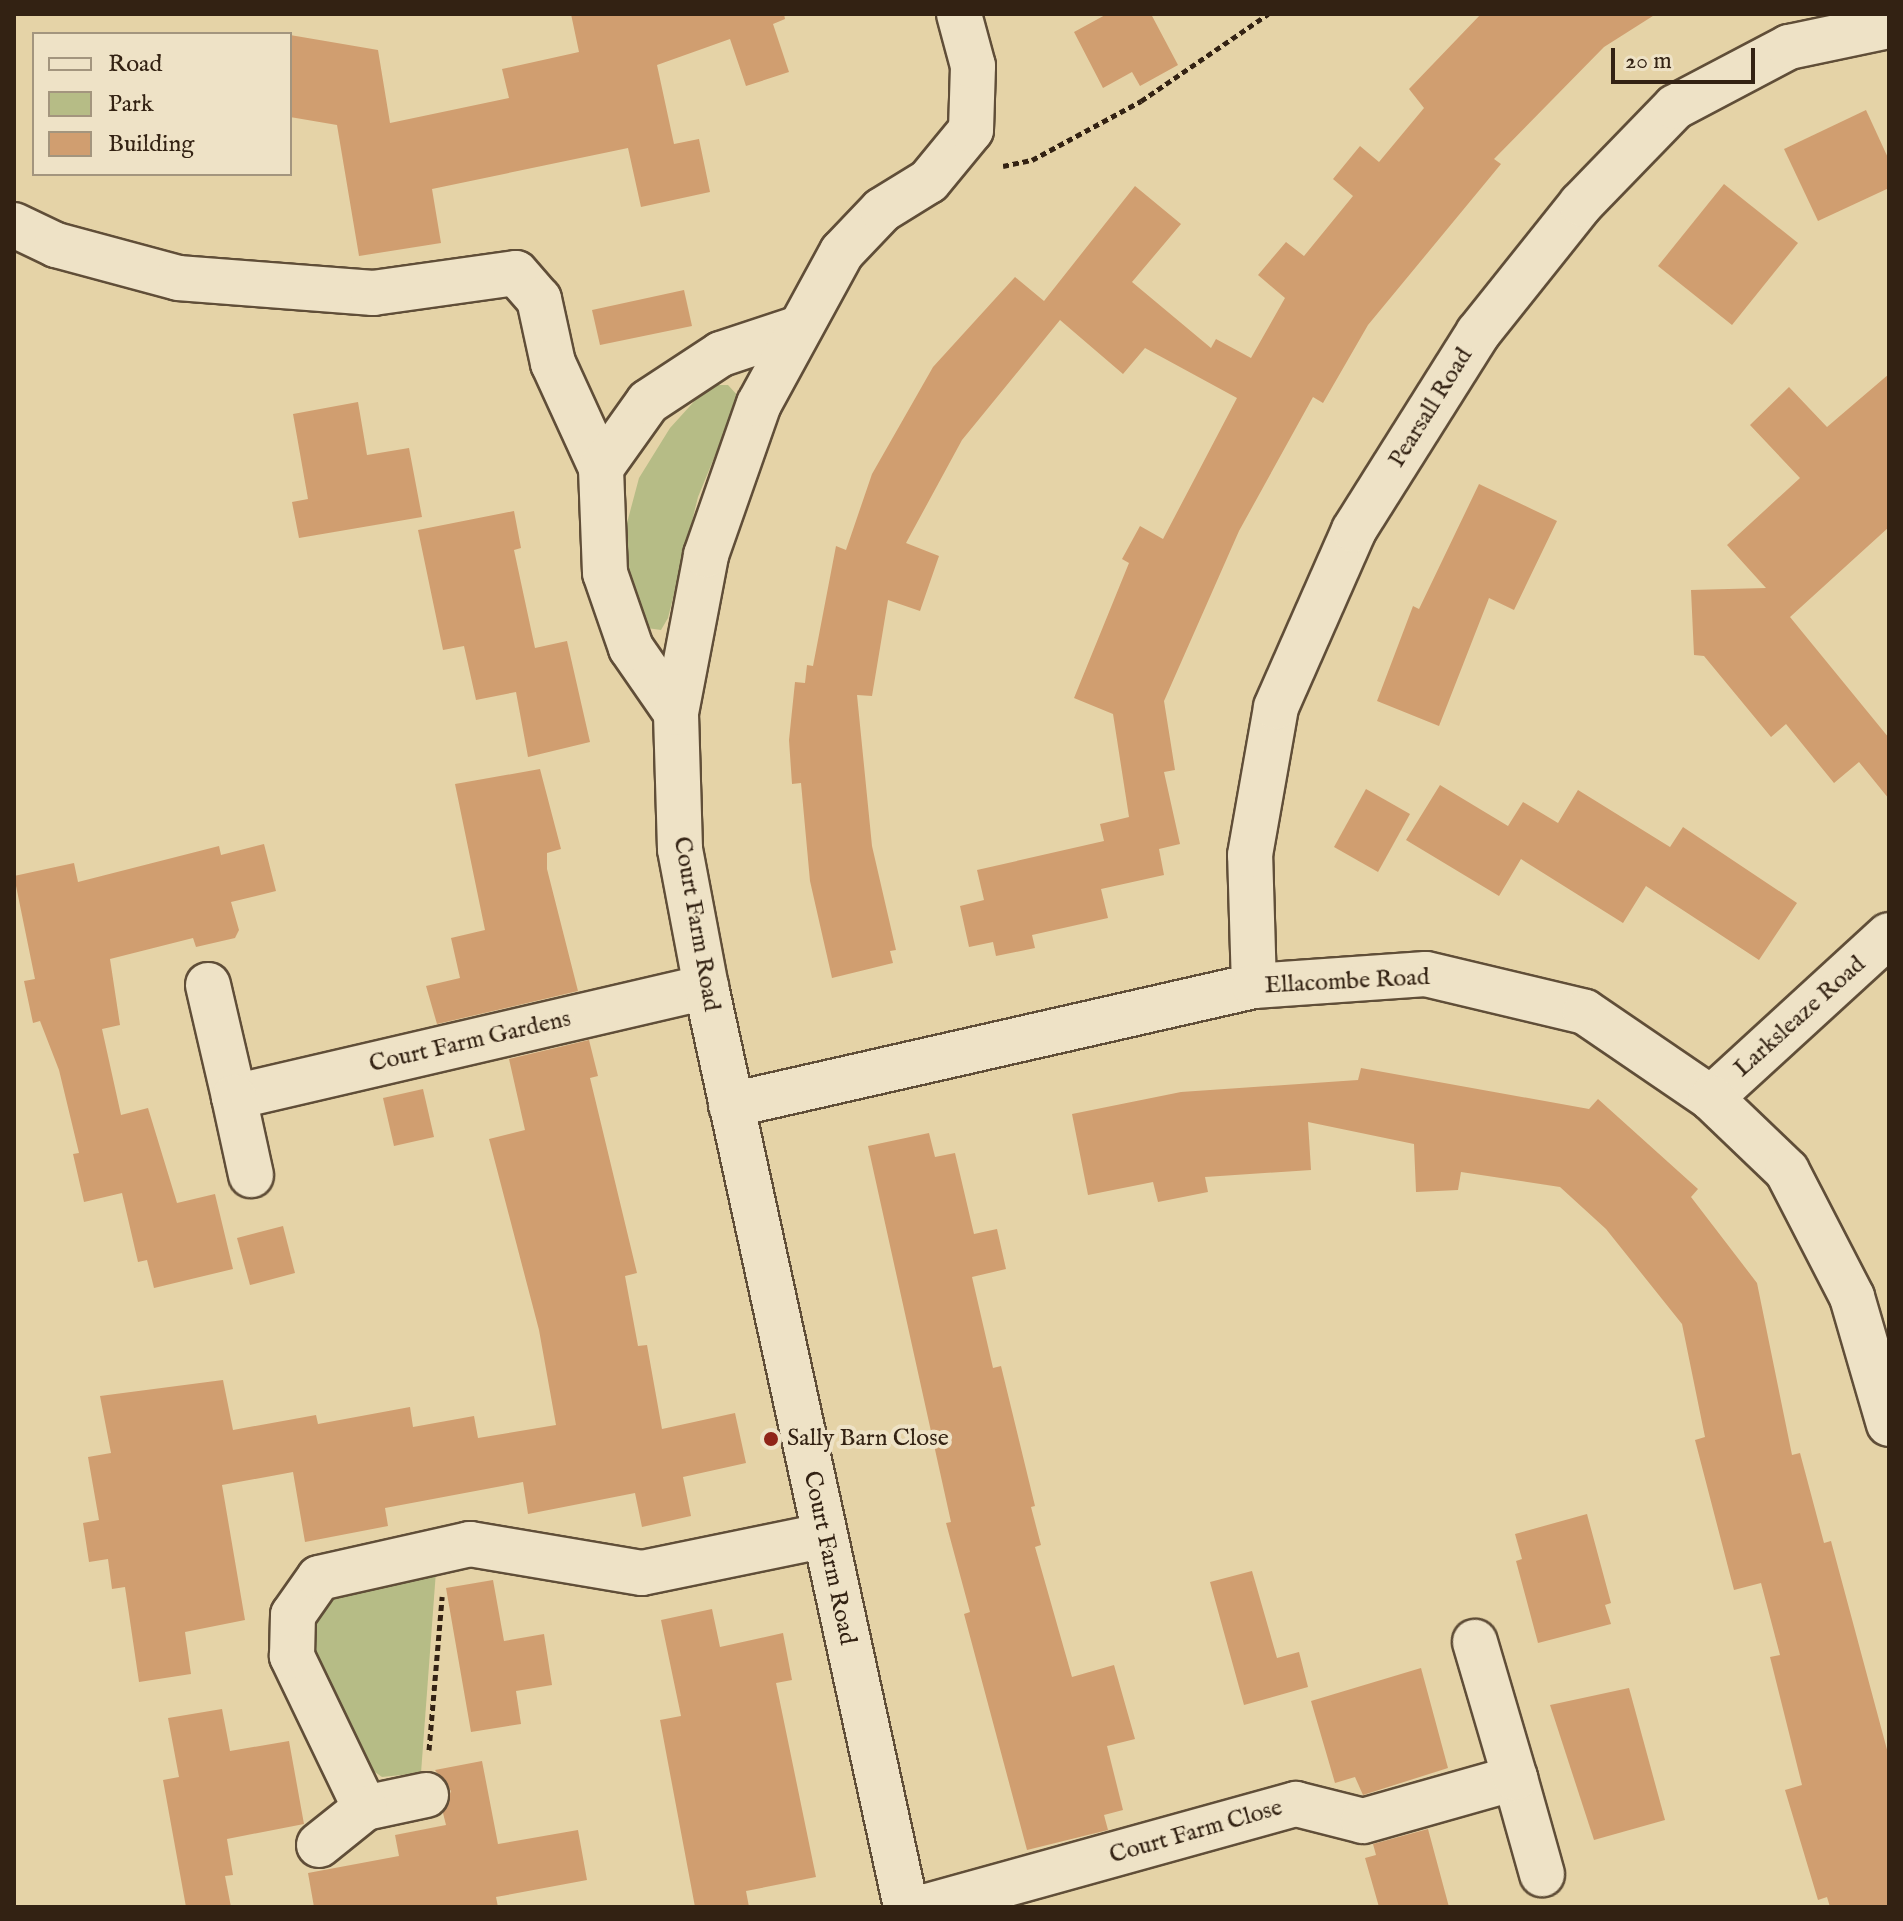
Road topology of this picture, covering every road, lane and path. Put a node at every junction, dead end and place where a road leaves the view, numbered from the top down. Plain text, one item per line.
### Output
1 (959, 14) edge
2 (1268, 14) edge
3 (1889, 26) edge
4 (952, 159) junction
5 (14, 225) edge
6 (799, 328) junction
7 (601, 468) junction
8 (676, 713) junction
9 (1889, 935) edge
10 (208, 985) dead end
11 (1254, 986) junction
12 (706, 987) junction
13 (234, 1097) junction
14 (1711, 1098) junction
15 (731, 1105) junction
16 (251, 1175) dead end
17 (1889, 1424) edge
18 (823, 1536) junction
19 (446, 1548) junction
20 (1475, 1642) dead end
21 (1515, 1778) junction
22 (426, 1795) joint
23 (365, 1808) junction
24 (319, 1845) dead end
25 (1542, 1874) dead end
26 (906, 1907) edge
27 (924, 1907) edge

1 - 4 street, Court Farm Road
2 - 4 path
3 - 11 street, Pearsall Road
4 - 6 street, Court Farm Road
5 - 7 street
6 - 7 street
6 - 8 street, Court Farm Road
7 - 8 street
8 - 12 street, Court Farm Road
9 - 14 street, Larksleaze Road
10 - 13 street
11 - 14 street, Ellacombe Road
11 - 15 street, Ellacombe Road
12 - 13 street, Court Farm Gardens
12 - 15 street, Court Farm Road
13 - 16 street
14 - 17 street, Ellacombe Road
15 - 18 street, Court Farm Road
18 - 19 street
18 - 26 street, Court Farm Road
19 - 22 path
19 - 23 street
20 - 21 street
21 - 25 street
21 - 27 street, Court Farm Close
22 - 23 street
23 - 24 street

